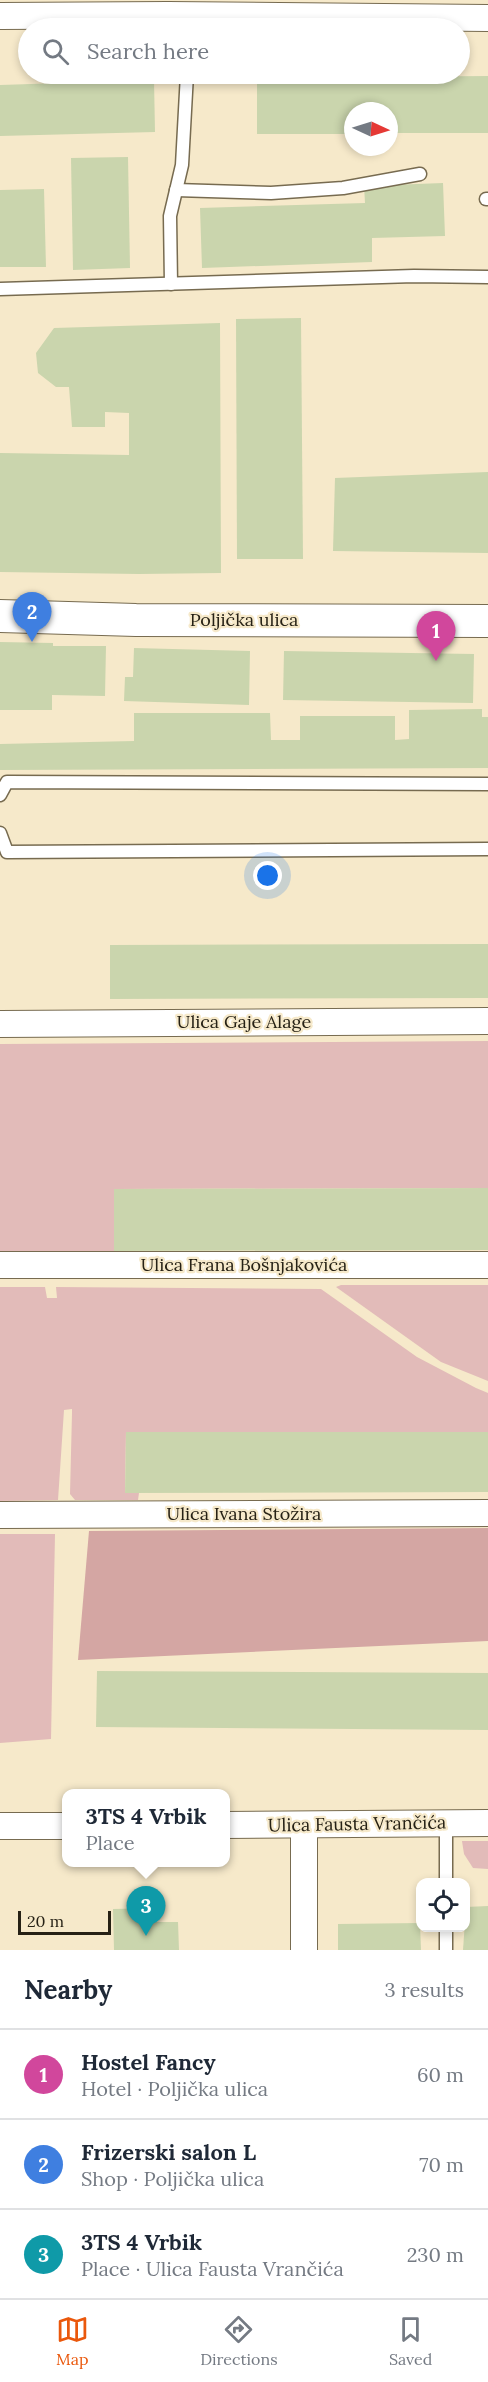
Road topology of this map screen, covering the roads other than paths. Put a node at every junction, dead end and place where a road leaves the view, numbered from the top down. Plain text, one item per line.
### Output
1 (178, 15) edge
2 (0, 16) edge
3 (488, 18) edge
4 (186, 84) edge
5 (420, 174) dead end
6 (176, 190) junction
7 (488, 277) edge
8 (171, 284) junction
9 (0, 289) edge
10 (0, 616) edge
11 (488, 621) edge
12 (488, 784) edge
13 (0, 795) edge
14 (0, 833) edge
15 (488, 849) edge
16 (4, 852) edge
17 (488, 1021) edge
18 (0, 1024) edge
19 (0, 1265) edge
20 (488, 1265) edge
21 (488, 1513) edge
22 (0, 1515) edge
23 (446, 1823) junction
24 (488, 1823) edge
25 (304, 1825) junction
26 (0, 1826) edge
27 (62, 1826) edge
28 (230, 1826) edge
29 (446, 1878) edge
30 (446, 1932) edge
31 (304, 1950) edge
32 (446, 1950) edge

1 - 2 street
1 - 3 street
4 - 6 lane
5 - 6 lane
6 - 8 lane
7 - 8 lane
8 - 9 lane
10 - 11 street, Poljička ulica
12 - 13 lane
14 - 16 lane
15 - 16 lane
17 - 18 street, Ulica Gaje Alage
19 - 20 street, Ulica Frana Bošnjakovića
21 - 22 street, Ulica Ivana Stožira
23 - 24 street, Ulica Fausta Vrančića
23 - 25 street, Ulica Fausta Vrančića
23 - 29 lane
25 - 28 street, Ulica Fausta Vrančića
25 - 31 street
26 - 27 street
30 - 32 lane

